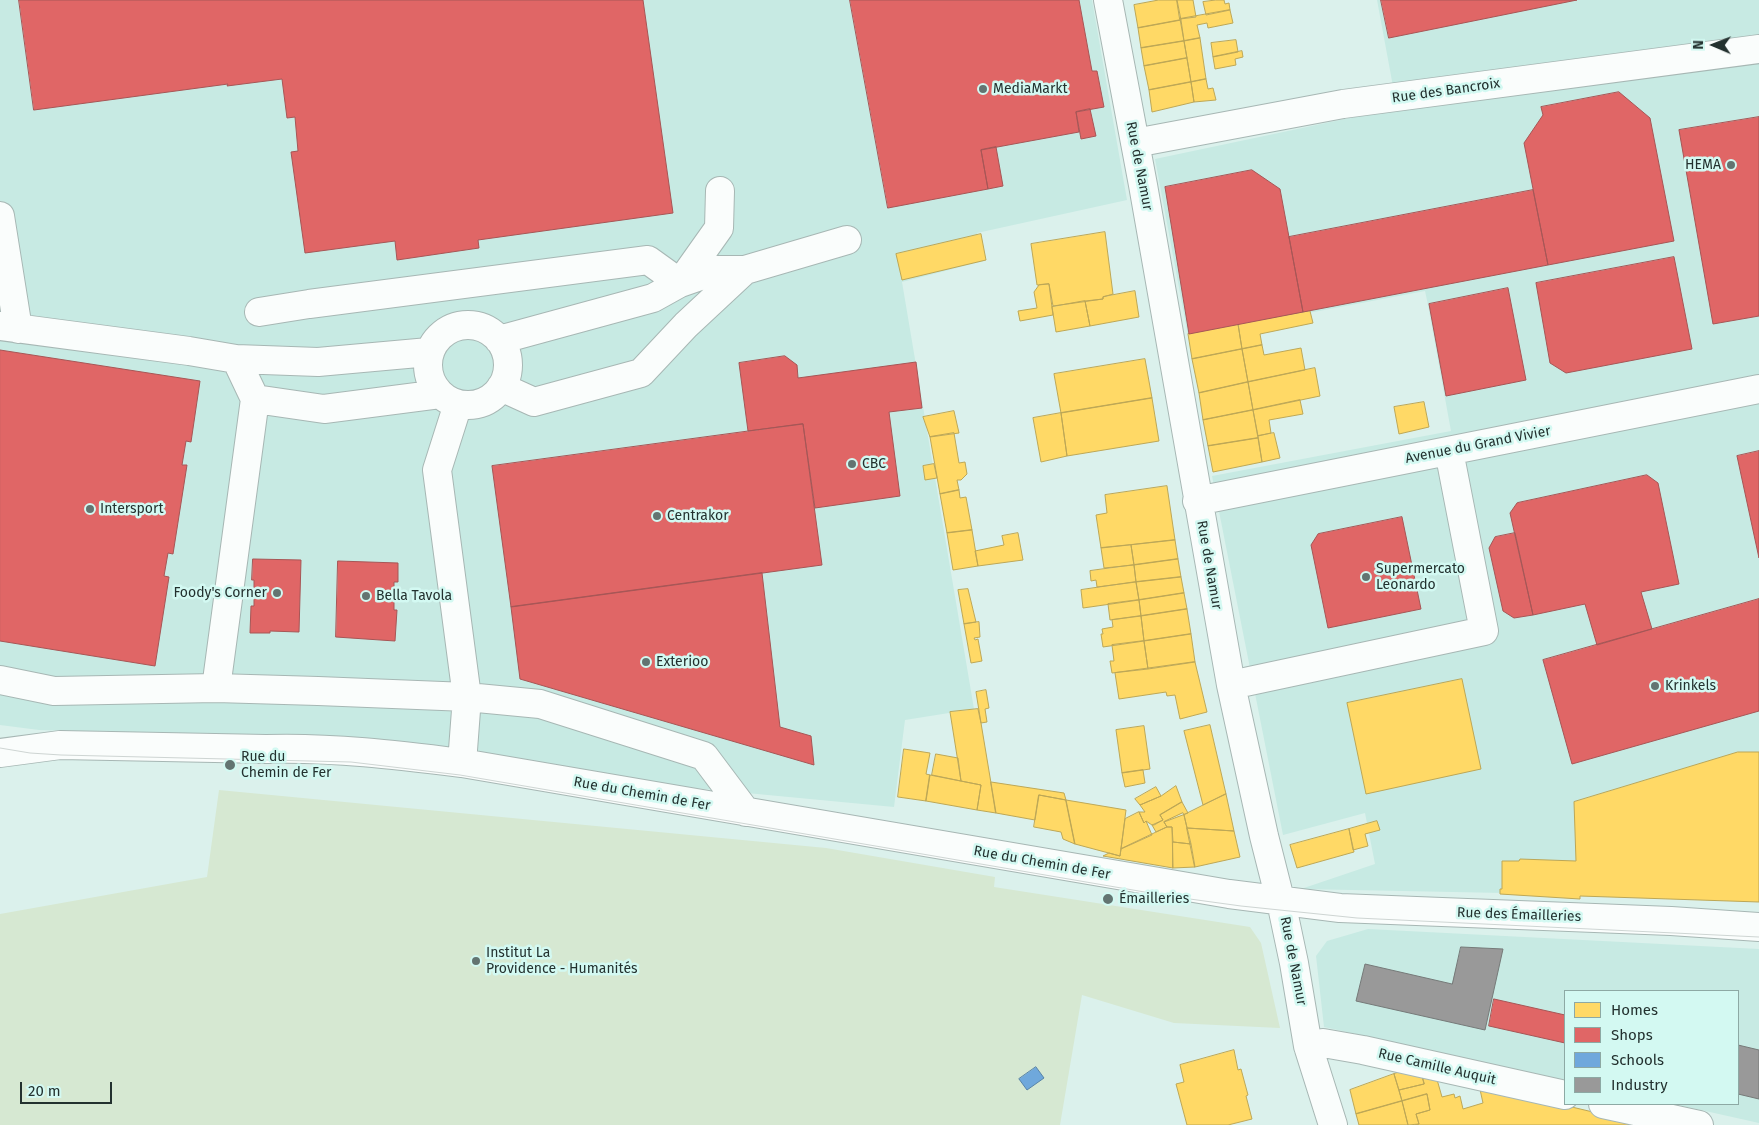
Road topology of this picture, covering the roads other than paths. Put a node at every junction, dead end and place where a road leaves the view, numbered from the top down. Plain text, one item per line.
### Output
1 (1108, 0) edge
2 (1759, 49) edge
3 (1135, 143) junction
4 (720, 191) dead end
5 (0, 216) edge
6 (847, 240) dead end
7 (745, 270) junction
8 (680, 283) junction
9 (259, 312) dead end
10 (9, 327) edge
11 (499, 340) junction
12 (430, 352) junction
13 (236, 359) junction
14 (501, 387) junction
15 (1759, 389) edge
16 (255, 399) junction
17 (449, 399) junction
18 (1449, 451) junction
19 (1197, 501) junction
20 (0, 680) edge
21 (1231, 685) junction
22 (216, 688) junction
23 (467, 697) junction
24 (5, 745) edge
25 (462, 763) junction
26 (746, 812) junction
27 (1280, 900) junction
28 (1759, 927) edge
29 (1308, 1046) junction
30 (1564, 1095) edge
31 (1608, 1105) edge
32 (1333, 1125) edge
33 (1699, 1125) edge

1 - 3 street, Rue de Namur
2 - 3 street, Rue des Bancroix
3 - 19 street, Rue de Namur
4 - 8 street
5 - 10 street
6 - 7 street
7 - 8 street
7 - 14 street
8 - 9 street
8 - 11 street
10 - 13 street
11 - 12 street
11 - 14 street
12 - 13 street
12 - 17 street
13 - 16 street
14 - 17 street
15 - 18 street, Avenue du Grand Vivier
16 - 17 street
16 - 22 street
17 - 23 street
18 - 19 street, Avenue du Grand Vivier
18 - 21 street
19 - 21 street, Rue de Namur
20 - 22 street
21 - 27 street, Rue de Namur
22 - 23 street
23 - 25 street
23 - 26 street
24 - 25 street, Rue du Chemin de Fer
25 - 26 street, Rue du Chemin de Fer
26 - 27 street, Rue du Chemin de Fer
27 - 28 street, Rue des Émailleries
27 - 29 street, Rue de Namur
29 - 30 street, Rue Camille Auquit
29 - 32 street, Rue de Namur
31 - 33 street

